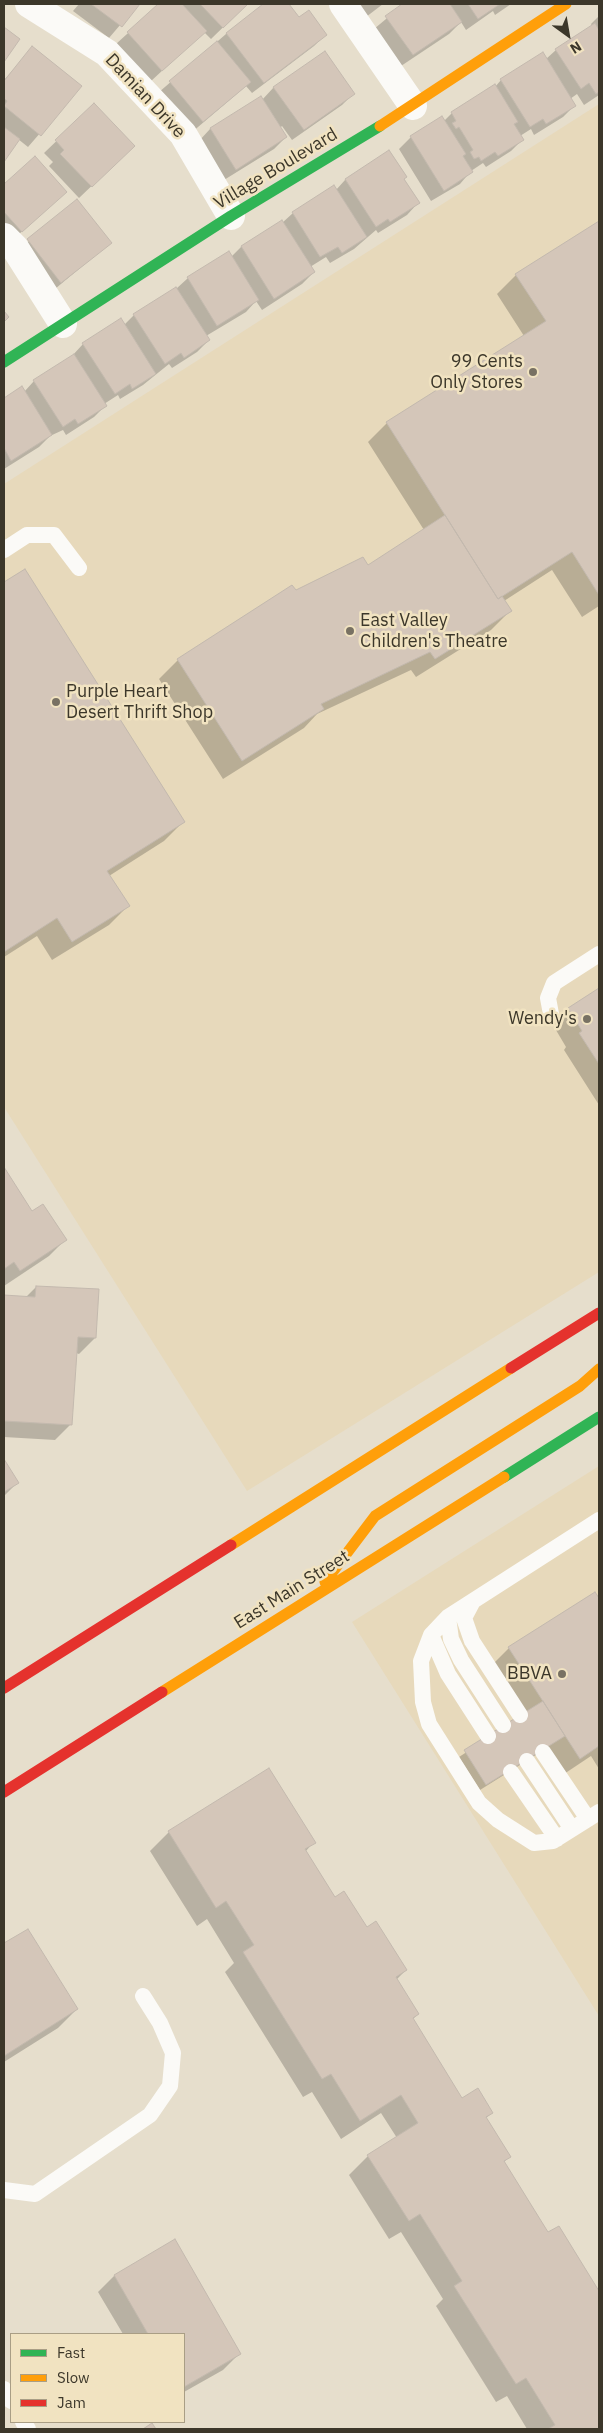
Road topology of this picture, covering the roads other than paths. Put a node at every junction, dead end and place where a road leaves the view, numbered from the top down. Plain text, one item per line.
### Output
1 (29, 4) edge
2 (343, 4) edge
3 (566, 4) edge
4 (413, 106) junction
5 (231, 216) junction
6 (4, 237) edge
7 (63, 324) junction
8 (4, 362) edge
9 (4, 550) edge
10 (78, 568) dead end
11 (599, 954) edge
12 (551, 1014) dead end
13 (599, 1313) edge
14 (599, 1369) edge
15 (599, 1417) edge
16 (599, 1520) edge
17 (314, 1597) junction
18 (473, 1601) junction
19 (448, 1617) junction
20 (431, 1635) junction
21 (39, 1666) junction
22 (4, 1688) edge
23 (10, 1700) dead end
24 (520, 1715) dead end
25 (503, 1725) dead end
26 (488, 1736) dead end
27 (543, 1752) dead end
28 (527, 1761) dead end
29 (510, 1772) dead end
30 (4, 1792) edge
31 (594, 1815) edge
32 (572, 1829) junction
33 (557, 1839) junction
34 (143, 1996) dead end
35 (4, 2190) edge

1 - 5 street, Damian Drive
2 - 4 street
3 - 4 main road, Village Boulevard
4 - 5 main road, Village Boulevard
5 - 7 main road, Village Boulevard
6 - 7 street
7 - 8 main road, Village Boulevard
9 - 10 lane
11 - 12 lane
13 - 21 main road
14 - 17 main road
15 - 17 main road, East Main Street
16 - 18 lane
17 - 30 main road, East Main Street
18 - 19 lane
18 - 24 lane
19 - 20 lane
19 - 25 lane
20 - 26 lane
20 - 33 lane
21 - 22 main road
21 - 23 main road
27 - 31 lane
28 - 32 lane
29 - 33 lane
31 - 32 lane
32 - 33 lane
34 - 35 lane

